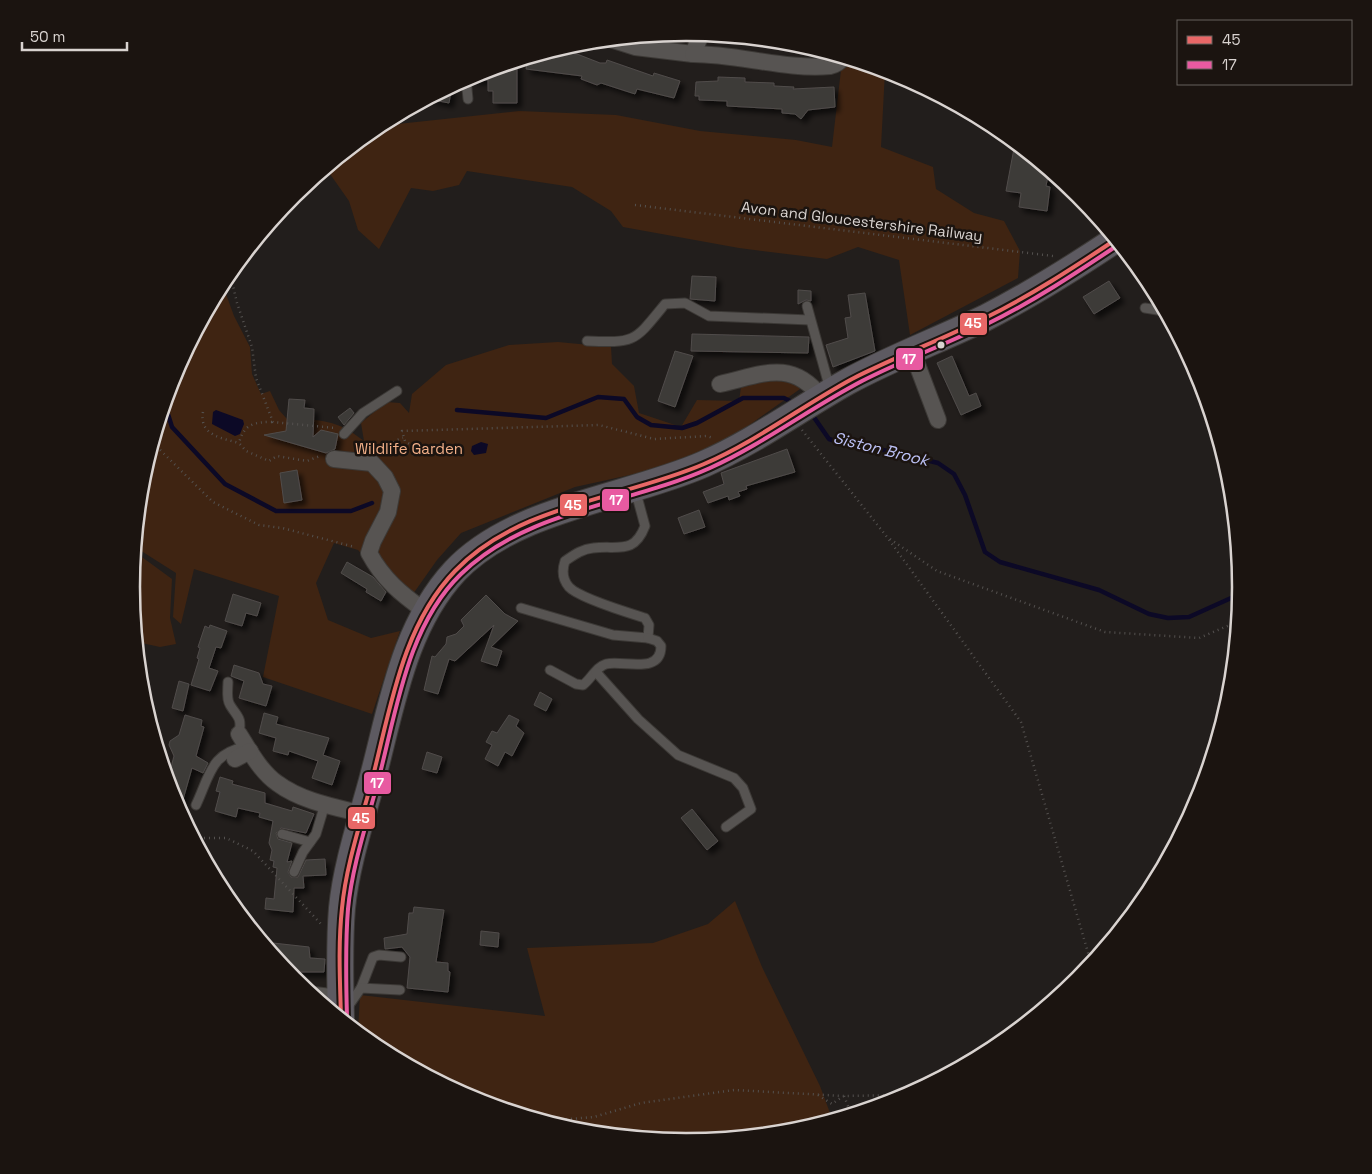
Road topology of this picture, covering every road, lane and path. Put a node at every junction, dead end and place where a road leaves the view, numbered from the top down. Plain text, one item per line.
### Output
1 (698, 41) edge
2 (627, 45) edge
3 (693, 54) junction
4 (836, 63) edge
5 (467, 88) edge
6 (468, 99) dead end
7 (635, 205) dead end
8 (1110, 244) edge
9 (1085, 260) junction
10 (233, 283) edge
11 (806, 306) dead end
12 (1145, 308) dead end
13 (1157, 310) edge
14 (810, 320) junction
15 (587, 341) dead end
16 (912, 351) junction
17 (720, 384) dead end
18 (398, 391) dead end
19 (806, 407) junction
20 (203, 412) dead end
21 (938, 420) dead end
22 (272, 422) junction
23 (303, 424) dead end
24 (344, 434) dead end
25 (403, 438) junction
26 (239, 443) junction
27 (158, 448) edge
28 (734, 449) junction
29 (414, 456) dead end
30 (334, 459) joint
31 (372, 463) junction
32 (635, 489) junction
33 (887, 536) junction
34 (373, 541) junction
35 (521, 608) dead end
36 (425, 611) junction
37 (1231, 625) edge
38 (648, 638) junction
39 (550, 670) dead end
40 (596, 672) junction
41 (228, 682) dead end
42 (245, 744) junction
43 (235, 759) dead end
44 (325, 804) junction
45 (196, 805) dead end
46 (363, 814) junction
47 (726, 827) dead end
48 (282, 834) dead end
49 (202, 838) edge
50 (310, 842) junction
51 (294, 872) dead end
52 (340, 946) junction
53 (1089, 955) edge
54 (401, 957) dead end
55 (400, 990) dead end
56 (329, 1000) edge
57 (346, 1005) edge
58 (818, 1094) junction
59 (884, 1095) edge
60 (844, 1096) junction
61 (849, 1108) edge
62 (569, 1120) edge

1 - 3 street
2 - 3 street
3 - 4 street
5 - 6 lane
7 - 9 path, Avon and Gloucestershire Railway
8 - 9 main road
9 - 16 main road
10 - 22 path
11 - 14 lane
12 - 13 lane
14 - 15 lane
14 - 19 lane
16 - 19 main road
16 - 21 street
17 - 19 street
18 - 24 lane
19 - 28 main road
19 - 33 path
20 - 26 path
22 - 23 path
22 - 26 path
25 - 28 path
25 - 29 path
25 - 31 path
26 - 30 path
27 - 34 path
28 - 32 main road
30 - 31 street
31 - 34 street
32 - 36 main road
32 - 38 lane
33 - 37 path
33 - 53 path
34 - 36 street
35 - 38 lane
36 - 46 main road
38 - 40 lane
39 - 40 lane
40 - 47 lane
41 - 42 lane
42 - 43 street
42 - 44 street
42 - 45 lane
44 - 46 street
44 - 50 lane
46 - 52 main road
48 - 50 lane
49 - 52 path
50 - 51 lane
52 - 57 main road
54 - 57 lane
55 - 57 lane
56 - 57 street
58 - 60 path
58 - 60 path
58 - 62 path
59 - 60 path
60 - 61 path

